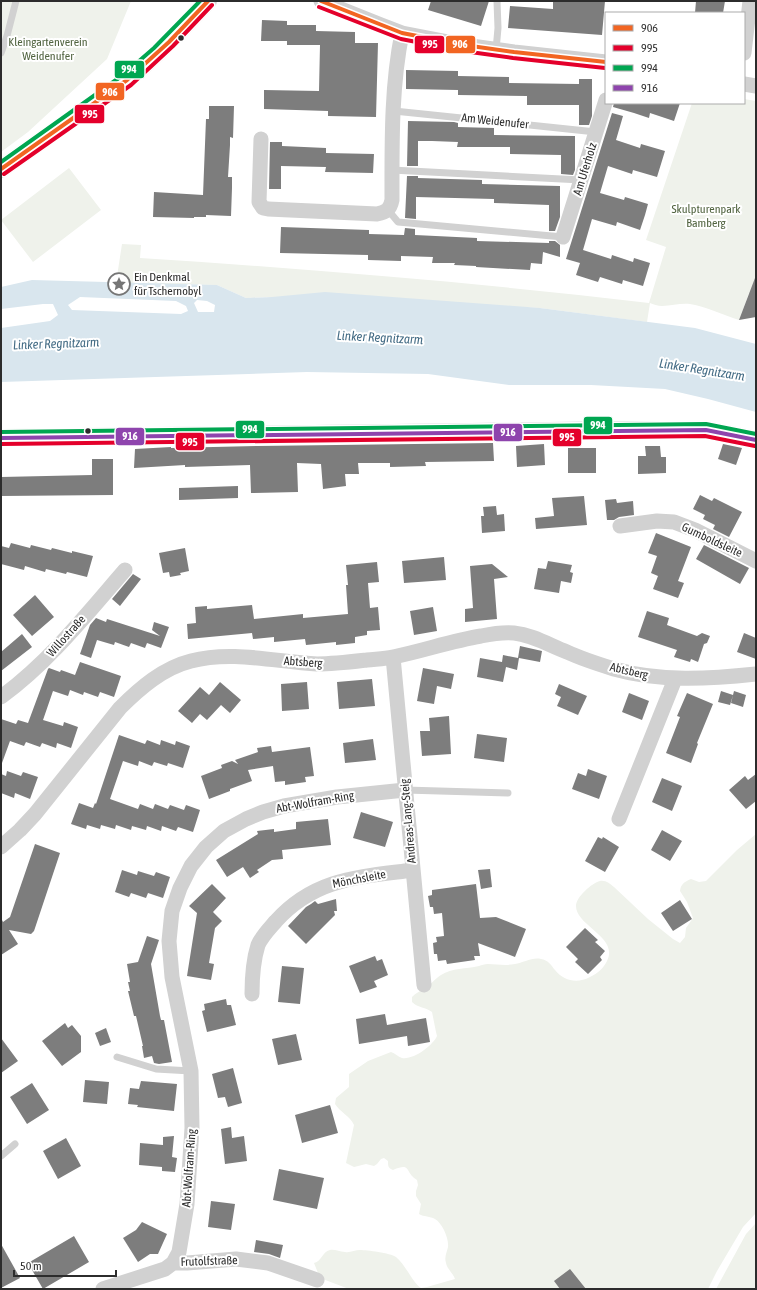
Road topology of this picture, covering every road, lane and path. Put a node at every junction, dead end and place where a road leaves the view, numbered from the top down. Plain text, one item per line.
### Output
1 (16, 1) edge
2 (208, 1) edge
3 (321, 1) edge
4 (497, 1) edge
5 (750, 1) edge
6 (402, 32) junction
7 (745, 44) edge
8 (496, 50) junction
9 (1, 53) edge
10 (605, 62) edge
11 (745, 84) edge
12 (756, 86) edge
13 (605, 103) edge
14 (394, 111) junction
15 (596, 132) junction
16 (261, 139) dead end
17 (1, 169) edge
18 (392, 170) junction
19 (581, 180) junction
20 (388, 210) junction
21 (563, 237) joint
22 (1, 438) edge
23 (756, 440) edge
24 (620, 526) dead end
25 (756, 561) edge
26 (125, 570) dead end
27 (393, 657) junction
28 (756, 674) edge
29 (675, 679) junction
30 (1, 697) edge
31 (405, 790) junction
32 (508, 793) dead end
33 (619, 819) dead end
34 (1, 847) edge
35 (413, 870) junction
36 (424, 985) dead end
37 (252, 994) dead end
38 (117, 1057) dead end
39 (191, 1070) junction
40 (15, 1144) dead end
41 (1, 1156) edge
42 (173, 1262) junction
43 (317, 1280) dead end
44 (103, 1289) edge

1 - 9 lane
2 - 17 street
3 - 6 street
4 - 8 lane
5 - 7 street
6 - 8 street
6 - 14 street
8 - 10 street
11 - 12 street
13 - 15 street, Am Uferholz
14 - 15 lane, Am Weidenufer
14 - 18 street
15 - 19 street, Am Uferholz
16 - 20 street
18 - 19 lane
18 - 20 street
19 - 21 street, Am Uferholz
20 - 21 lane
22 - 23 street
24 - 25 street, Gumboldsleite
26 - 30 street, Willostraße
27 - 29 street, Abtsberg
27 - 31 street, Andreas-Lang-Steig
27 - 34 street, Abtsberg
28 - 29 street, Abtsberg
29 - 33 street
31 - 32 lane
31 - 35 street, Andreas-Lang-Steig
31 - 39 street, Abt-Wolfram-Ring
35 - 36 street, Andreas-Lang-Steig
35 - 37 street, Mönchsleite
38 - 39 lane
39 - 42 street, Abt-Wolfram-Ring
40 - 41 lane
42 - 43 street, Frutolfstraße
42 - 44 street, Frutolfstraße

